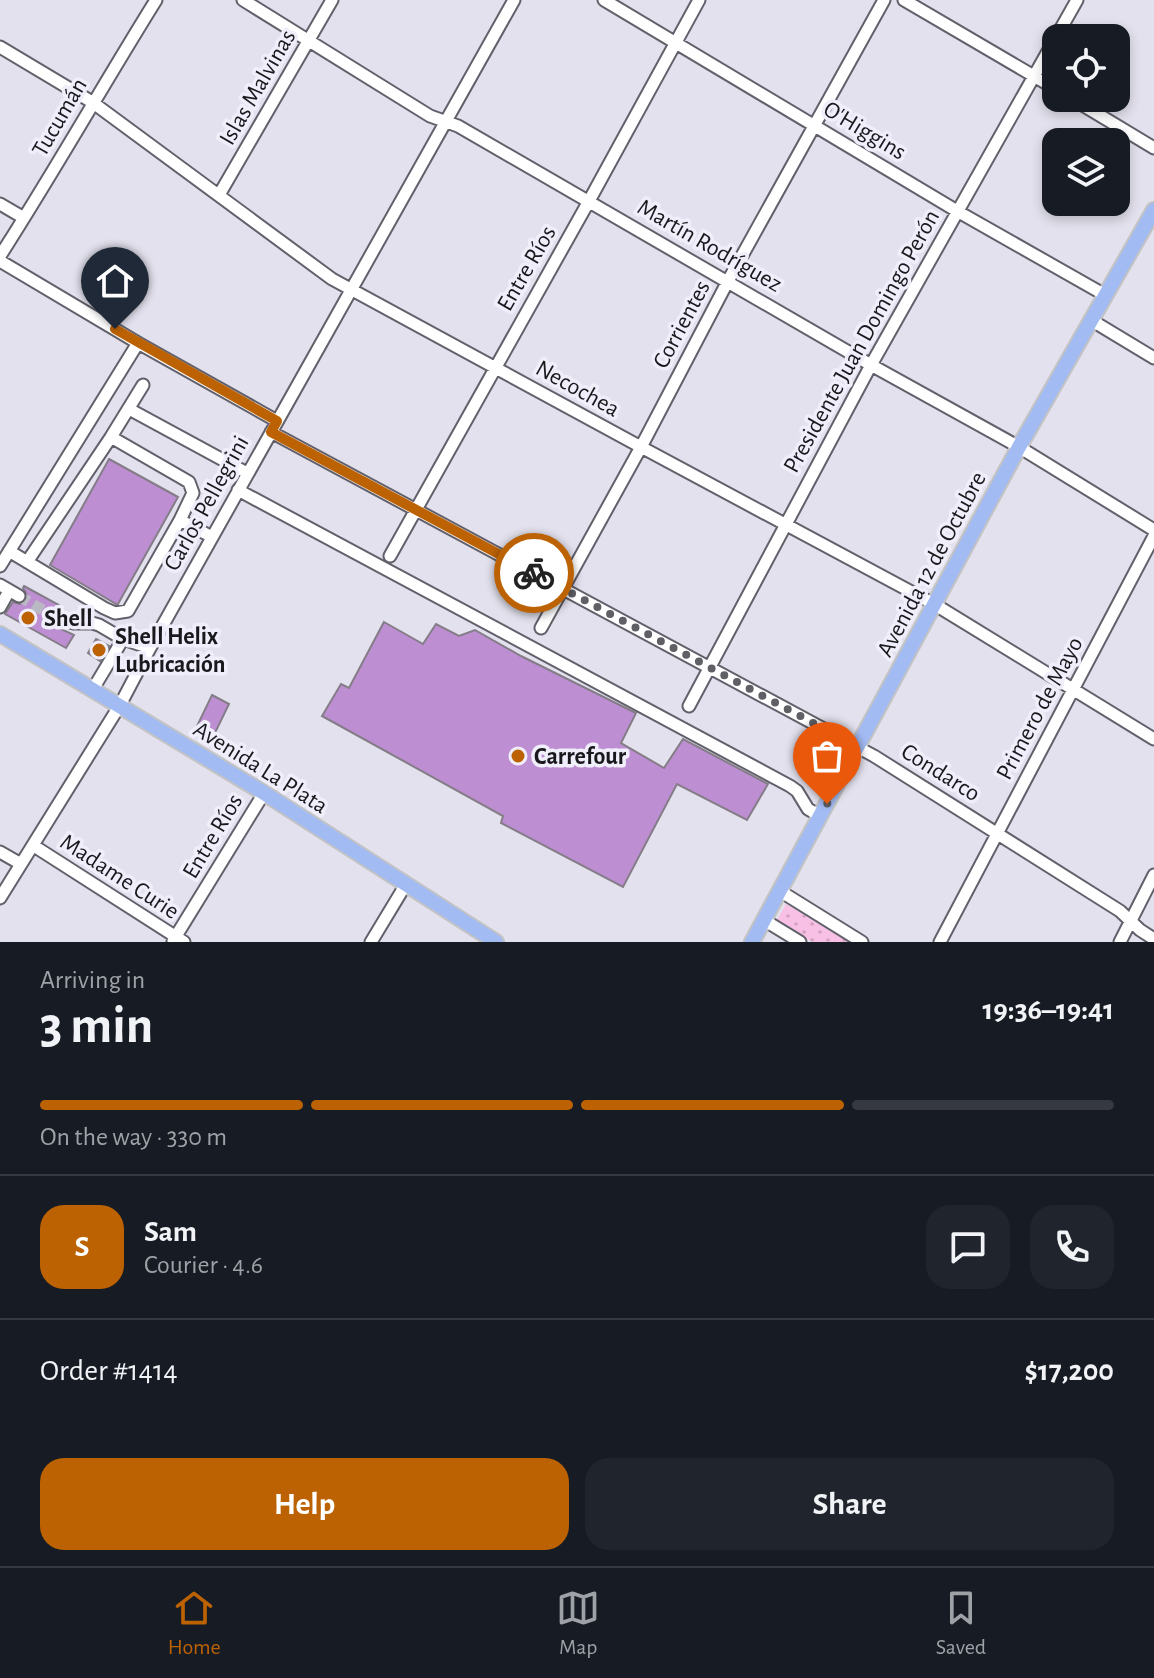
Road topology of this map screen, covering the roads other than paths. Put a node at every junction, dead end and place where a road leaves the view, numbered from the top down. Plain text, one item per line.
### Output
1 (156, 0) edge
2 (243, 0) edge
3 (332, 0) edge
4 (514, 0) edge
5 (604, 0) edge
6 (699, 0) edge
7 (884, 0) edge
8 (904, 0) edge
9 (1077, 0) edge
10 (310, 40) junction
11 (675, 44) junction
12 (0, 47) edge
13 (1035, 76) junction
14 (1042, 80) edge
15 (92, 102) junction
16 (1094, 112) edge
17 (446, 121) junction
18 (814, 125) junction
19 (1154, 148) edge
20 (219, 195) junction
21 (589, 201) junction
22 (0, 204) edge
23 (1154, 210) edge
24 (957, 211) junction
25 (24, 218) junction
26 (0, 258) edge
27 (728, 281) junction
28 (352, 290) junction
29 (1105, 295) junction
30 (1091, 320) junction
31 (138, 343) junction
32 (1154, 358) edge
33 (871, 365) junction
34 (495, 368) junction
35 (143, 385) dead end
36 (129, 409) junction
37 (274, 426) junction
38 (111, 437) junction
39 (641, 447) junction
40 (1019, 447) junction
41 (247, 473) junction
42 (238, 490) junction
43 (416, 510) junction
44 (180, 520) junction
45 (786, 525) junction
46 (1154, 530) edge
47 (1154, 536) edge
48 (212, 537) junction
49 (9, 551) junction
50 (390, 556) dead end
51 (27, 562) junction
52 (0, 566) edge
53 (562, 588) junction
54 (9, 591) edge
55 (934, 604) junction
56 (0, 607) edge
57 (53, 616) tunnel mouth
58 (541, 628) dead end
59 (0, 634) edge
60 (123, 639) junction
61 (150, 648) junction
62 (711, 668) junction
63 (93, 689) junction
64 (1074, 689) junction
65 (120, 705) junction
66 (689, 706) dead end
67 (1154, 739) edge
68 (858, 747) junction
69 (264, 793) junction
70 (820, 816) junction
71 (997, 834) junction
72 (34, 846) junction
73 (0, 852) edge
74 (21, 864) junction
75 (1154, 875) edge
76 (406, 884) junction
77 (780, 891) junction
78 (0, 898) edge
79 (764, 920) junction
80 (1131, 922) junction
81 (1154, 939) edge
82 (177, 940) edge
83 (371, 942) edge
84 (496, 942) edge
85 (752, 942) edge
86 (800, 942) edge
87 (862, 942) edge
88 (940, 942) edge
89 (1120, 942) edge

1 - 15 street, Tucumán
2 - 10 street, Martín Rodríguez
3 - 10 street, Islas Malvinas
4 - 17 street, Carlos Pellegrini
5 - 11 street, O'Higgins
6 - 11 street, Entre Ríos
7 - 18 street, Corrientes
8 - 13 street
9 - 13 street, Presidente Juan Domingo Perón
10 - 17 street, Martín Rodríguez
10 - 20 street, Islas Malvinas
11 - 18 street, O'Higgins
11 - 21 street, Entre Ríos
12 - 15 street, Necochea
13 - 14 street
13 - 24 street, Presidente Juan Domingo Perón
15 - 20 street, Necochea
15 - 25 street, Tucumán
16 - 19 street
17 - 21 street, Martín Rodríguez
17 - 28 street, Carlos Pellegrini
18 - 24 street, O'Higgins
18 - 27 street, Corrientes
20 - 28 street, Necochea
21 - 27 street, Martín Rodríguez
21 - 34 street, Entre Ríos
22 - 25 street
23 - 29 main road, Avenida 12 de Octubre
24 - 29 street, O'Higgins
24 - 33 street, Presidente Juan Domingo Perón
25 - 26 street, Tucumán
26 - 31 street, Condarco
27 - 33 street, Martín Rodríguez
27 - 39 street, Corrientes
28 - 34 street, Necochea
28 - 37 street, Carlos Pellegrini
29 - 30 main road, Avenida 12 de Octubre
30 - 32 street
30 - 40 main road, Avenida 12 de Octubre
31 - 37 street, Condarco
31 - 49 street
33 - 40 street, Martín Rodríguez
33 - 45 street, Presidente Juan Domingo Perón
34 - 39 street, Necochea
34 - 43 street, Entre Ríos
35 - 36 street
36 - 38 street
36 - 41 street
37 - 41 street, Carlos Pellegrini
37 - 43 street, Condarco
38 - 44 street
38 - 51 street
39 - 45 street, Necochea
39 - 53 street, Corrientes
40 - 46 street, Martín Rodríguez
40 - 55 main road, Avenida 12 de Octubre
41 - 42 street, Carlos Pellegrini
42 - 48 street, Carlos Pellegrini
42 - 70 street
43 - 50 street, Entre Ríos
43 - 53 street, Condarco
44 - 48 street
44 - 51 street
45 - 55 street, Necochea
45 - 62 street, Presidente Juan Domingo Perón
47 - 64 street, Primero de Mayo
48 - 61 street, Carlos Pellegrini
49 - 51 street
49 - 52 street
53 - 58 street, Corrientes
53 - 62 street, Condarco
54 - 56 street
55 - 64 street, Necochea
55 - 68 main road, Avenida 12 de Octubre
57 - 60 street
59 - 63 main road, Avenida La Plata
60 - 61 street
60 - 63 street
61 - 65 street, Carlos Pellegrini
62 - 66 street, Presidente Juan Domingo Perón
62 - 68 street, Condarco
63 - 65 main road, Avenida La Plata
64 - 67 street, Necochea
64 - 71 street, Primero de Mayo
65 - 69 main road, Avenida La Plata
65 - 72 street, Carlos Pellegrini
68 - 70 main road, Avenida 12 de Octubre
68 - 71 street, Condarco
69 - 76 main road, Avenida La Plata
69 - 82 street, Entre Ríos
70 - 77 main road, Avenida 12 de Octubre
71 - 80 street, Condarco
71 - 88 street, Primero de Mayo
72 - 74 street, Carlos Pellegrini
72 - 82 street, Madame Curie
73 - 74 street
74 - 78 street, Carlos Pellegrini
75 - 80 street
76 - 83 street
76 - 84 main road, Avenida La Plata
77 - 79 main road, Avenida 12 de Octubre
77 - 87 street
79 - 85 main road, Avenida 12 de Octubre
79 - 86 street
80 - 81 street, Condarco
80 - 89 street

